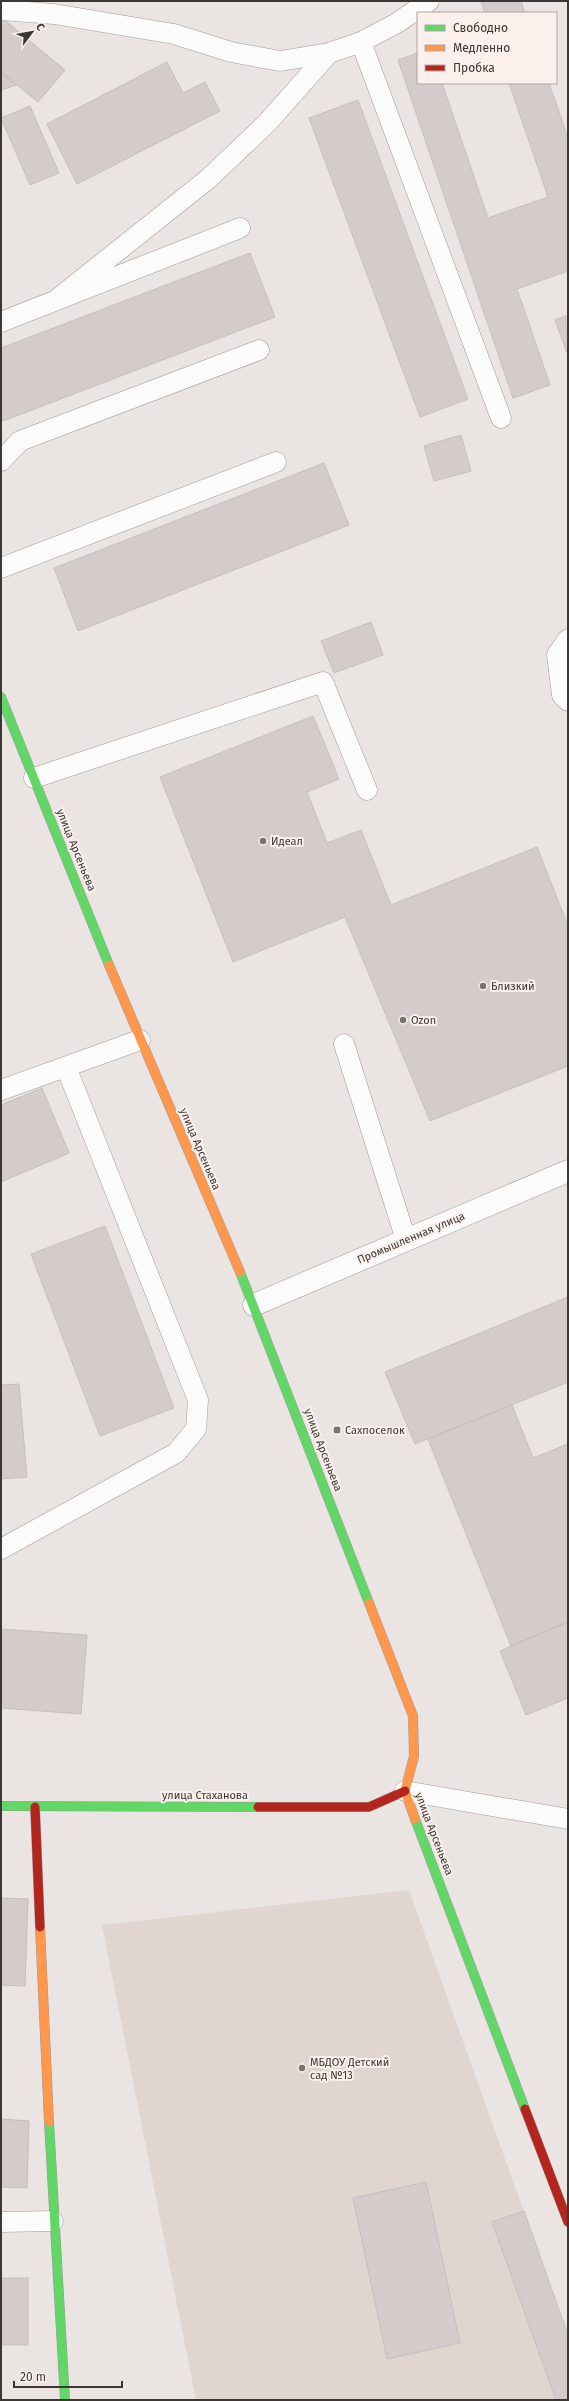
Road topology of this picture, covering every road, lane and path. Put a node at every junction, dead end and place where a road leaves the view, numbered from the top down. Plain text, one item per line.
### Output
1 (429, 1) edge
2 (1, 10) edge
3 (361, 42) junction
4 (329, 53) junction
5 (240, 228) dead end
6 (56, 300) junction
7 (1, 322) edge
8 (259, 350) dead end
9 (501, 418) dead end
10 (1, 461) edge
11 (276, 462) dead end
12 (1, 568) edge
13 (568, 639) edge
14 (1, 697) edge
15 (568, 701) edge
16 (34, 778) junction
17 (367, 790) dead end
18 (140, 1040) junction
19 (344, 1044) dead end
20 (66, 1067) junction
21 (1, 1090) edge
22 (568, 1171) edge
23 (406, 1240) junction
24 (254, 1305) junction
25 (1, 1549) edge
26 (405, 1791) junction
27 (1, 1806) edge
28 (35, 1807) junction
29 (568, 1819) edge
30 (53, 2221) junction
31 (1, 2222) edge
32 (568, 2222) edge
33 (65, 2400) edge

1 - 3 lane
2 - 4 lane
3 - 4 lane
3 - 9 lane
4 - 6 lane
5 - 6 lane
6 - 7 lane
8 - 10 lane
11 - 12 lane
13 - 15 lane
14 - 16 street, улица Арсеньева
16 - 17 lane
16 - 18 street, улица Арсеньева
18 - 20 lane
18 - 24 street, улица Арсеньева
19 - 23 lane
20 - 21 lane
20 - 25 lane
22 - 23 street, Промышленная улица
23 - 24 street, Промышленная улица
24 - 26 street, улица Арсеньева
26 - 28 street, улица Стаханова
26 - 29 lane
26 - 32 street, улица Арсеньева
27 - 28 street, улица Стаханова
28 - 30 street
30 - 31 lane
30 - 33 street

